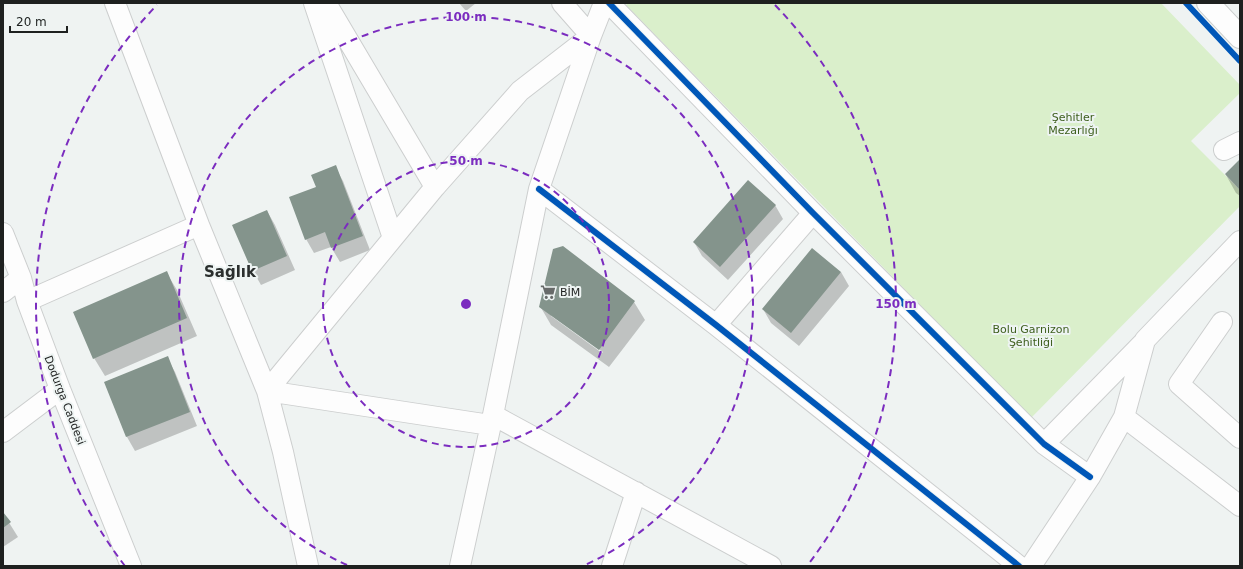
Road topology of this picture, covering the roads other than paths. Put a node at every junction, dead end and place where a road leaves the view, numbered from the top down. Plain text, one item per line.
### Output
1 (115, 3) edge
2 (314, 3) edge
3 (326, 3) edge
4 (562, 3) edge
5 (604, 3) edge
6 (608, 3) edge
7 (1208, 3) edge
8 (591, 36) junction
9 (1240, 37) edge
10 (435, 187) junction
11 (539, 189) junction
12 (813, 213) junction
13 (199, 225) junction
14 (3, 233) edge
15 (393, 238) junction
16 (1240, 241) edge
17 (21, 278) junction
18 (3, 292) edge
19 (27, 301) junction
20 (1222, 322) dead end
21 (716, 325) junction
22 (1145, 340) junction
23 (60, 389) junction
24 (267, 391) junction
25 (1124, 417) junction
26 (491, 420) junction
27 (3, 432) edge
28 (1240, 438) edge
29 (1044, 444) junction
30 (1090, 478) junction
31 (636, 492) junction
32 (1240, 506) edge
33 (131, 566) edge
34 (308, 566) edge
35 (460, 566) edge
36 (612, 566) edge
37 (771, 566) edge
38 (1019, 566) edge
39 (1031, 566) edge

1 - 13 street
2 - 15 street
3 - 10 street
4 - 8 street
5 - 8 street
6 - 12 street
7 - 9 main road
8 - 10 street
8 - 11 street
10 - 15 street
11 - 21 street
11 - 26 street
12 - 21 street
12 - 29 street
13 - 19 street
13 - 24 street
14 - 17 street, Dodurga Caddesi
15 - 24 street
16 - 22 street
17 - 18 street
17 - 19 street, Dodurga Caddesi
19 - 23 street, Dodurga Caddesi
20 - 28 street
21 - 38 street
22 - 25 street
22 - 29 street
23 - 27 street
23 - 33 street, Dodurga Caddesi
24 - 26 street
24 - 34 street
25 - 30 street
25 - 32 street
26 - 31 street
26 - 35 street
29 - 30 street
30 - 39 street
31 - 36 street
31 - 37 street

